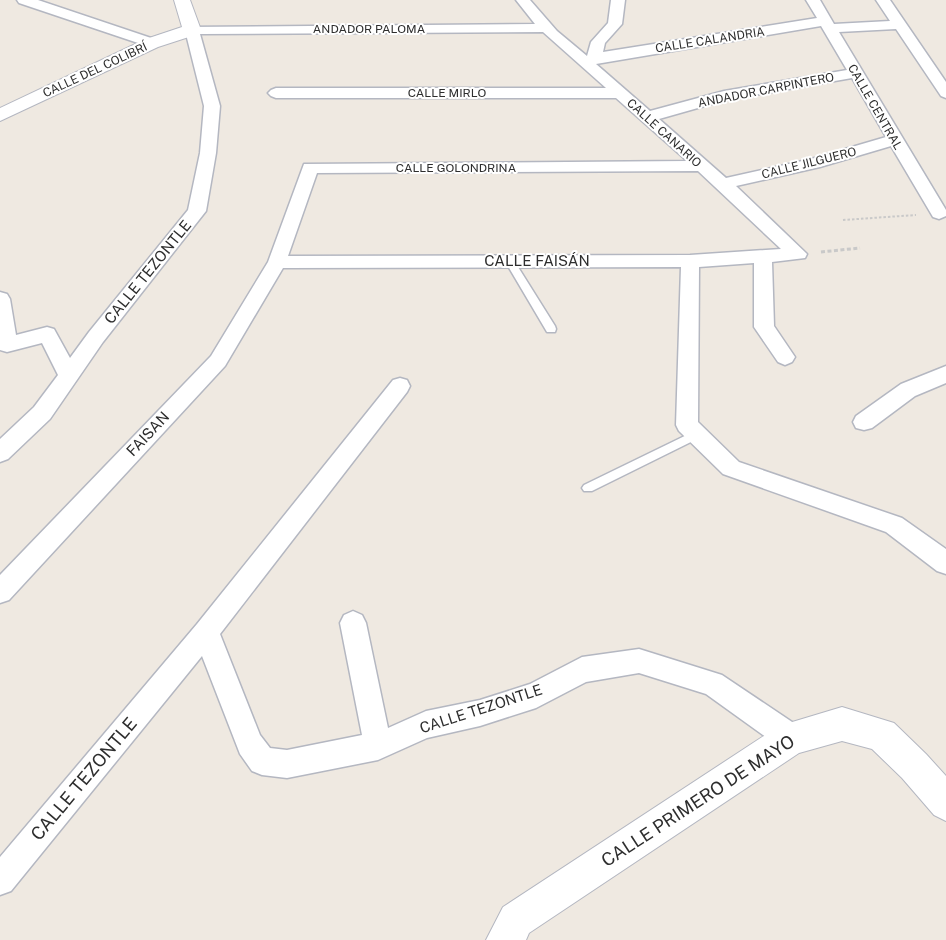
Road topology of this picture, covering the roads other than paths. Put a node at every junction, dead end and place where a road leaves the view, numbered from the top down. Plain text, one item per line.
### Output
1 (24, 0) edge
2 (182, 0) edge
3 (523, 0) edge
4 (618, 0) edge
5 (813, 0) edge
6 (883, 0) edge
7 (826, 25) junction
8 (900, 25) junction
9 (546, 28) junction
10 (192, 30) junction
11 (152, 43) junction
12 (590, 60) junction
13 (855, 73) junction
14 (619, 92) junction
15 (276, 93) dead end
16 (946, 93) edge
17 (0, 115) edge
18 (648, 117) junction
19 (895, 140) junction
20 (701, 166) junction
21 (723, 184) junction
22 (939, 213) road end
23 (798, 254) joint
24 (763, 256) junction
25 (510, 261) junction
26 (690, 261) junction
27 (277, 262) junction
28 (0, 298) edge
29 (551, 329) dead end
30 (785, 357) dead end
31 (946, 374) edge
32 (69, 376) junction
33 (400, 386) dead end
34 (864, 422) dead end
35 (697, 434) junction
36 (0, 453) edge
37 (588, 488) dead end
38 (946, 563) edge
39 (0, 592) edge
40 (352, 623) dead end
41 (206, 632) junction
42 (791, 738) junction
43 (378, 746) junction
44 (946, 803) edge
45 (0, 880) edge
46 (505, 940) edge

1 - 11 street
2 - 10 street, CALLE TEZONTLE
3 - 9 street, CALLE CANARIO
4 - 12 street
5 - 7 street, CALLE CENTRAL
6 - 8 street
7 - 8 street, CALLE CALANDRIA
7 - 12 street, CALLE CALANDRIA
7 - 13 street, CALLE CENTRAL
8 - 16 street
9 - 10 street, ANDADOR PALOMA
9 - 12 street, CALLE CANARIO
10 - 11 street, CALLE DEL COLIBRÍ
10 - 32 street, CALLE TEZONTLE
11 - 17 street, CALLE DEL COLIBRÍ
12 - 14 street, CALLE CANARIO
13 - 18 street, ANDADOR CARPINTERO
13 - 19 street, CALLE CENTRAL
14 - 15 street, CALLE MIRLO
14 - 18 street, CALLE CANARIO
18 - 20 street, CALLE CANARIO
19 - 21 street, CALLE JILGUERO
19 - 22 street, CALLE CENTRAL
20 - 21 street, CALLE CANARIO
20 - 27 street, CALLE GOLONDRINA
21 - 23 street, CALLE CANARIO
23 - 24 street, CALLE FAISÁN
24 - 26 street, CALLE FAISÁN
24 - 30 street
25 - 26 street, CALLE FAISÁN
25 - 27 street, CALLE FAISÁN
25 - 29 lane
26 - 35 street
27 - 39 street, FAISAN
28 - 32 street
31 - 34 street
32 - 36 street, CALLE TEZONTLE
33 - 41 street, CALLE TEZONTLE
35 - 37 lane
35 - 38 street
40 - 43 street
41 - 43 street, CALLE TEZONTLE
41 - 45 street, CALLE TEZONTLE
42 - 43 street, CALLE TEZONTLE
42 - 44 street, CALLE PRIMERO DE MAYO
42 - 46 street, CALLE PRIMERO DE MAYO

